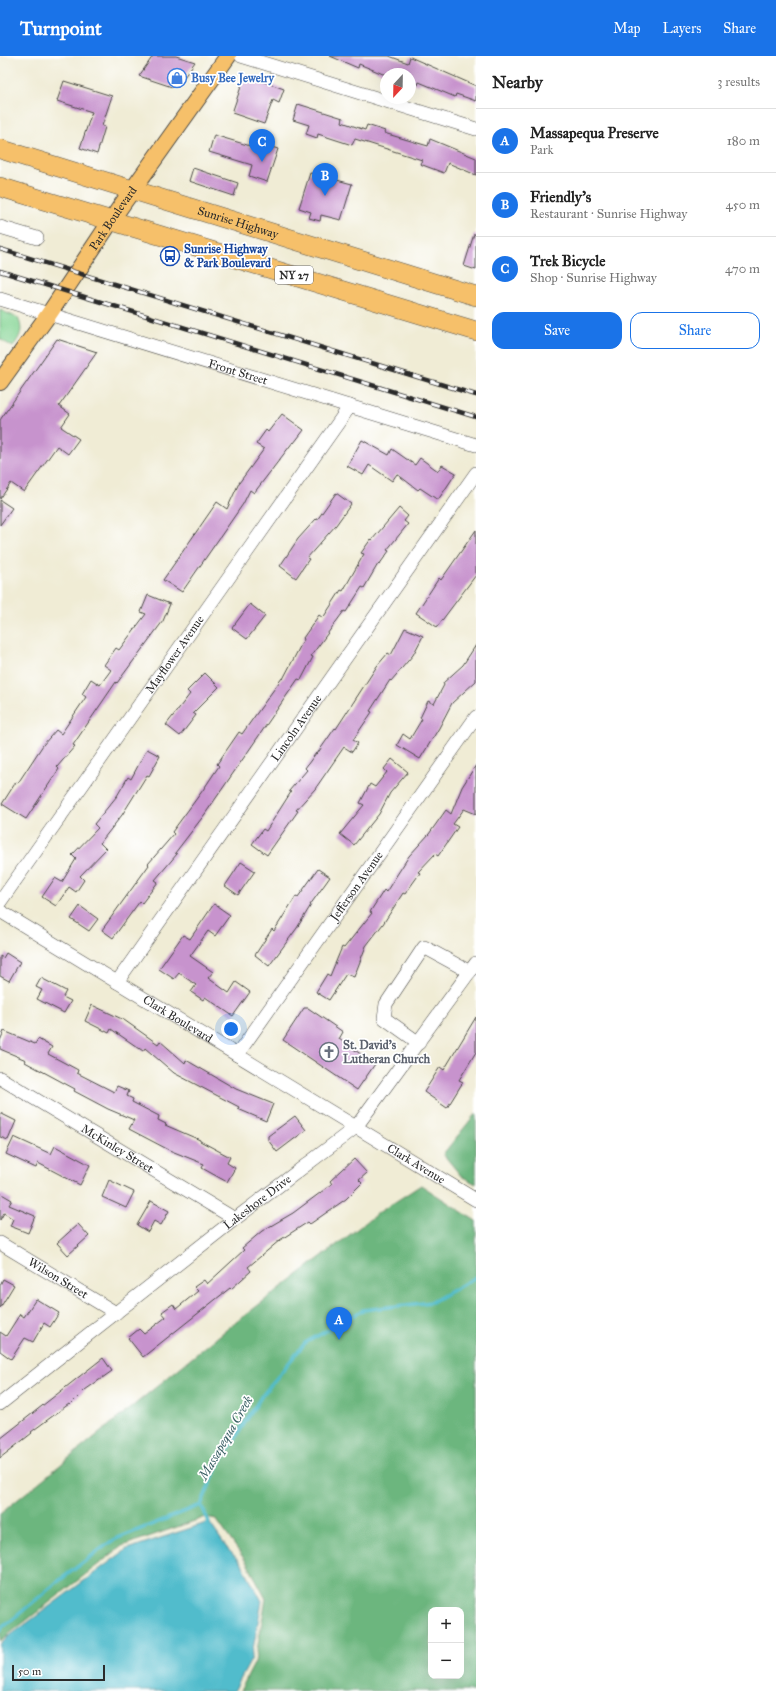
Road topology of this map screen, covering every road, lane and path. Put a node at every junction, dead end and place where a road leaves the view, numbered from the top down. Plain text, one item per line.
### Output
1 (228, 56) edge
2 (241, 56) edge
3 (476, 129) edge
4 (0, 149) edge
5 (0, 186) edge
6 (133, 190) junction
7 (112, 220) junction
8 (0, 227) edge
9 (38, 238) dead end
10 (476, 296) edge
11 (0, 299) edge
12 (49, 314) junction
13 (476, 331) edge
14 (0, 382) edge
15 (350, 406) junction
16 (476, 445) edge
17 (476, 473) edge
18 (476, 717) edge
19 (0, 902) edge
20 (0, 911) edge
21 (473, 968) edge
22 (117, 982) junction
23 (419, 1043) junction
24 (237, 1055) junction
25 (0, 1078) edge
26 (356, 1127) junction
27 (476, 1200) edge
28 (235, 1219) junction
29 (0, 1243) edge
30 (116, 1313) junction
31 (0, 1404) edge

1 - 6 main road, Park Boulevard
2 - 3 street
4 - 6 highway, Sunrise Highway
5 - 7 highway, NY 27
6 - 7 main road, Park Boulevard
6 - 10 highway, Sunrise Highway
7 - 12 main road, Park Boulevard
7 - 13 highway, NY 27
8 - 9 street
11 - 12 street, Front Street
12 - 14 main road, Park Boulevard
12 - 15 street, Front Street
15 - 16 street, Front Street
15 - 19 street, Mayflower Avenue
17 - 22 street, Lincoln Avenue
18 - 24 street, Jefferson Avenue
20 - 22 street, Clark Boulevard
21 - 23 street, Lakeshore Drive
21 - 23 street
22 - 24 street, Clark Boulevard
23 - 26 street, Lakeshore Drive
24 - 26 street, Clark Boulevard
25 - 28 street, McKinley Street
26 - 27 street, Clark Avenue
26 - 28 street, Lakeshore Drive
28 - 30 street, Lakeshore Drive
29 - 30 street, Wilson Street
30 - 31 street, Lakeshore Drive

